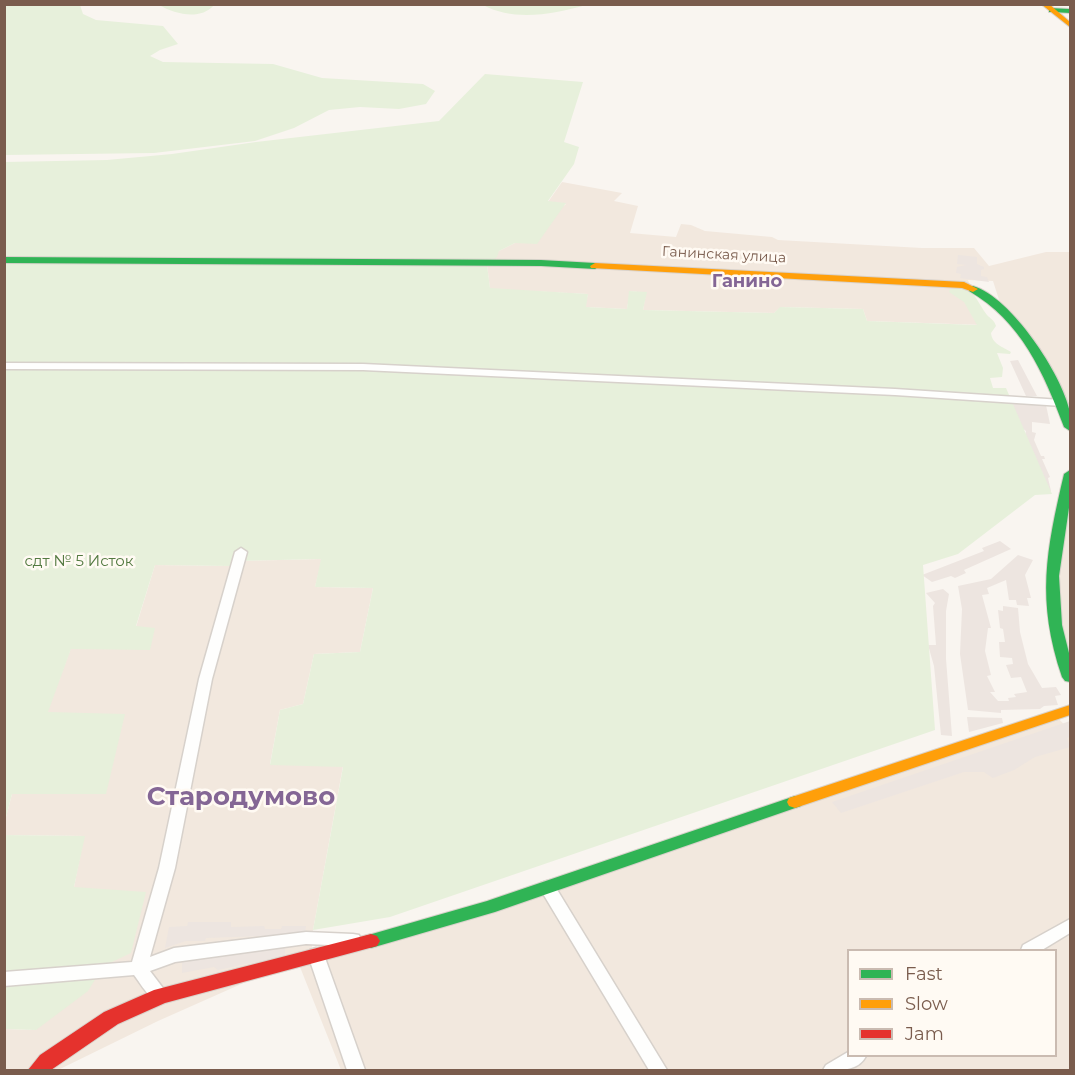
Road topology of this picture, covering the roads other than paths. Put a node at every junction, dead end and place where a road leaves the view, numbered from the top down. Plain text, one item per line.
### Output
1 (1048, 7) edge
2 (1071, 11) edge
3 (1071, 24) edge
4 (4, 260) edge
5 (4, 366) edge
6 (1062, 403) junction
7 (1071, 427) edge
8 (1071, 474) edge
9 (241, 552) dead end
10 (1071, 677) edge
11 (1071, 710) edge
12 (547, 887) junction
13 (1071, 926) edge
14 (369, 941) junction
15 (1032, 949) edge
16 (316, 955) junction
17 (138, 968) junction
18 (4, 980) edge
19 (161, 996) junction
20 (854, 1057) edge
21 (38, 1071) edge
22 (356, 1071) edge
23 (658, 1071) edge
24 (832, 1071) edge

1 - 2 street
1 - 3 street
4 - 6 street, Ганинская улица
5 - 6 street
6 - 7 street, Ганинская улица
8 - 10 street
9 - 17 street
11 - 12 street
12 - 14 street
12 - 23 street
13 - 15 street
14 - 16 street
14 - 17 street
16 - 19 street
16 - 22 street
17 - 18 street
17 - 19 street
19 - 21 street
20 - 24 street

